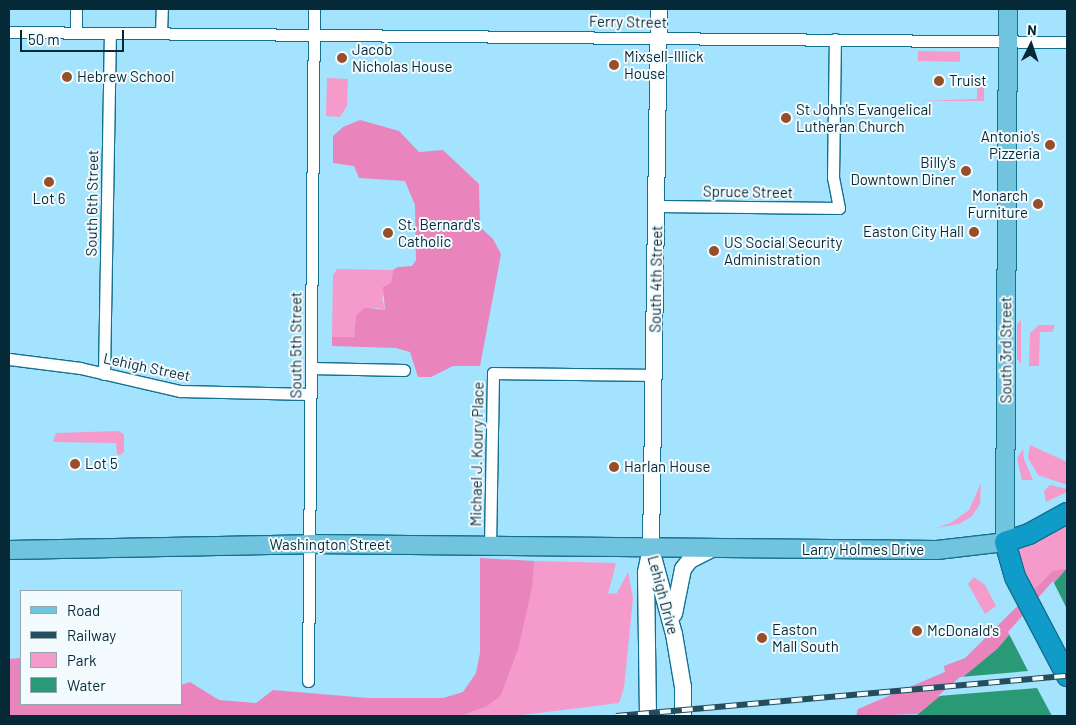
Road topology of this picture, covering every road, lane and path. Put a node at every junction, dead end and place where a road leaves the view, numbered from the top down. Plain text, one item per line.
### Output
1 (76, 9) edge
2 (162, 9) edge
3 (314, 9) edge
4 (659, 9) edge
5 (1008, 9) edge
6 (9, 32) edge
7 (76, 32) junction
8 (110, 33) junction
9 (161, 33) junction
10 (314, 34) junction
11 (659, 38) junction
12 (835, 39) junction
13 (1008, 41) junction
14 (1067, 42) edge
15 (658, 206) junction
16 (9, 359) edge
17 (311, 368) junction
18 (404, 370) dead end
19 (104, 374) junction
20 (654, 375) junction
21 (310, 394) junction
22 (1067, 513) edge
23 (1005, 542) junction
24 (309, 544) junction
25 (490, 547) junction
26 (651, 549) junction
27 (9, 550) edge
28 (710, 550) junction
29 (674, 634) junction
30 (1067, 676) edge
31 (308, 681) dead end
32 (648, 716) edge
33 (683, 716) edge

1 - 7 street
2 - 9 street
3 - 10 street, South 5th Street
4 - 11 street, South 4th Street
5 - 13 main road, South 3rd Street
6 - 7 street, Ferry Street
7 - 8 street, Ferry Street
8 - 9 street, Ferry Street
8 - 19 street, South 6th Street
9 - 10 street, Ferry Street
10 - 11 street, Ferry Street
10 - 17 street, South 5th Street
11 - 12 street, Ferry Street
11 - 15 street, South 4th Street
12 - 13 street, Ferry Street
12 - 15 street, Spruce Street
13 - 14 street, Ferry Street
13 - 23 main road, South 3rd Street
15 - 20 street, South 4th Street
16 - 19 street, Lehigh Street
17 - 18 street
17 - 21 street, South 5th Street
19 - 21 street, Lehigh Street
20 - 25 street, Michael J. Koury Place
20 - 26 street, South 4th Street
21 - 24 street, South 5th Street
22 - 23 highway, Larry Holmes Drive
23 - 28 main road, Larry Holmes Drive
23 - 30 highway, South 3rd Street
24 - 25 main road, Washington Street
24 - 27 main road, Washington Street
24 - 31 street, South 5th Street
25 - 26 main road, Washington Street
26 - 28 main road, Larry Holmes Drive
26 - 29 street, Lehigh Drive
26 - 32 street, Lehigh Drive
28 - 29 street
29 - 33 street, Lehigh Drive

